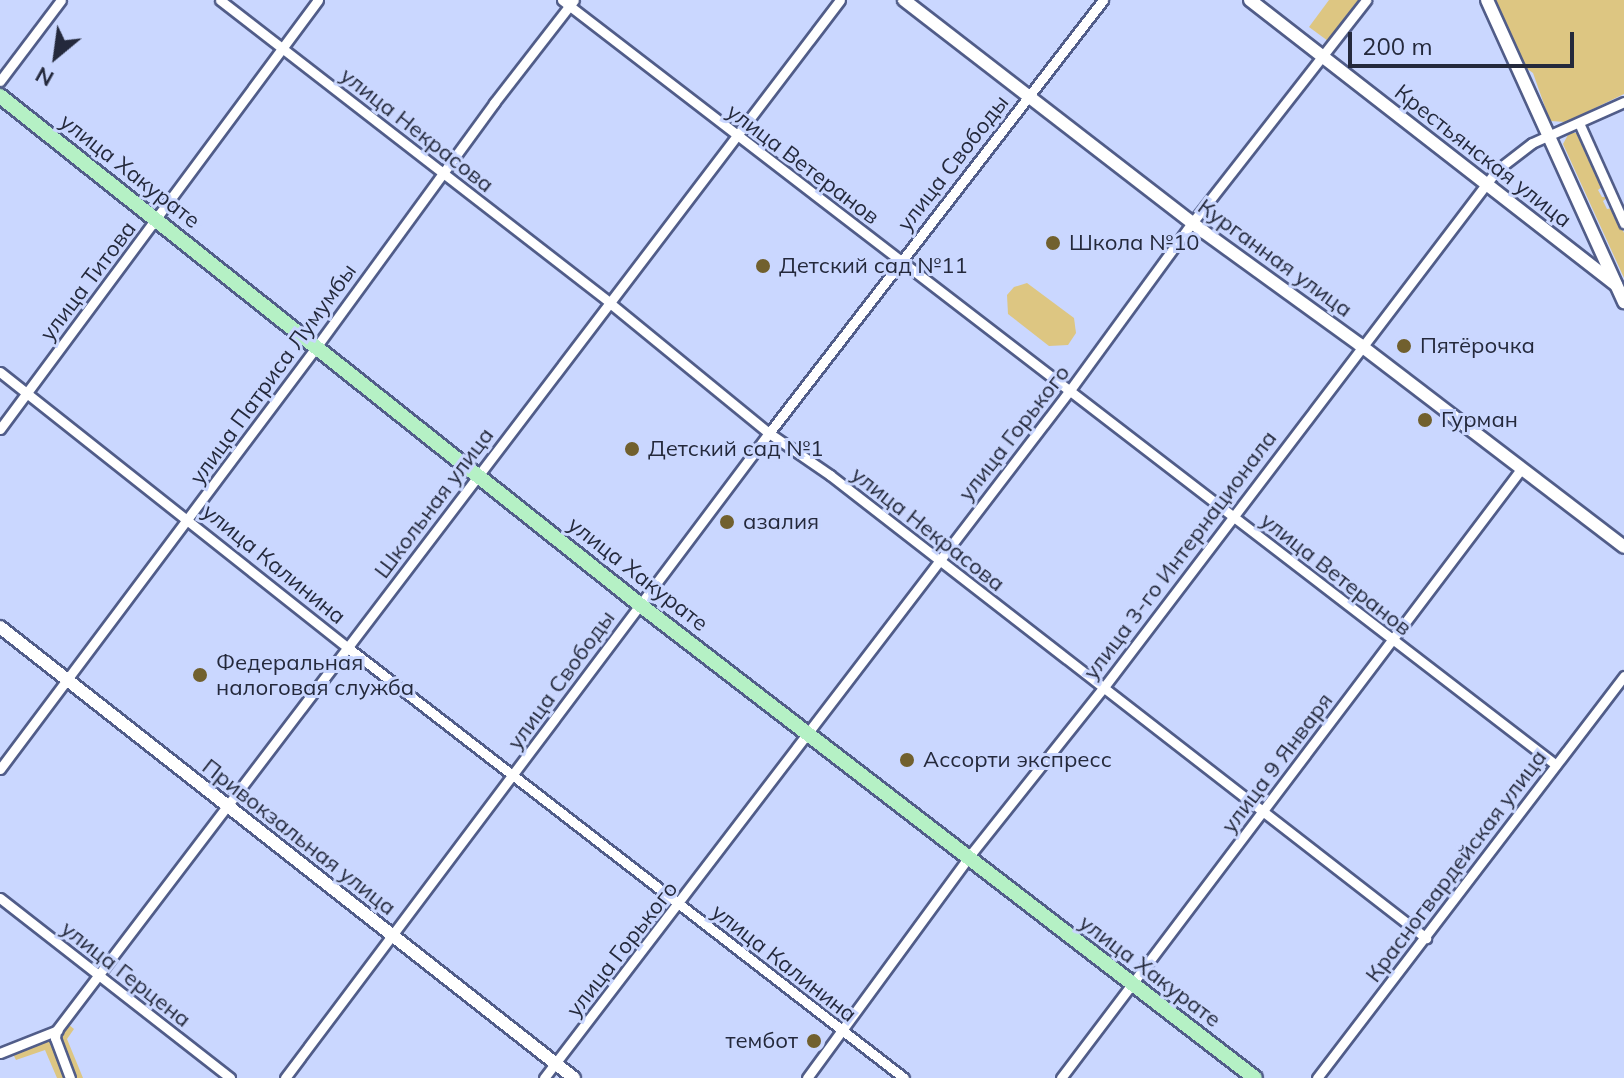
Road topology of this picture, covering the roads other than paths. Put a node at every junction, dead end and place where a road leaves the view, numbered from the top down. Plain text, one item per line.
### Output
1 (61, 0) edge
2 (220, 0) edge
3 (318, 0) edge
4 (840, 0) edge
5 (904, 0) edge
6 (1103, 0) edge
7 (1250, 0) edge
8 (1366, 0) edge
9 (1487, 0) edge
10 (568, 2) edge
11 (282, 48) junction
12 (1322, 57) junction
13 (0, 81) edge
14 (0, 96) edge
15 (1028, 96) junction
16 (1624, 102) edge
17 (1579, 123) junction
18 (737, 136) junction
19 (1550, 137) junction
20 (442, 172) junction
21 (1486, 183) junction
22 (157, 221) junction
23 (1192, 223) junction
24 (1624, 223) edge
25 (900, 261) junction
26 (1616, 285) junction
27 (1624, 302) edge
28 (610, 303) junction
29 (1360, 345) junction
30 (317, 346) junction
31 (0, 372) edge
32 (1070, 390) junction
33 (26, 393) junction
34 (0, 429) edge
35 (769, 433) junction
36 (1521, 469) junction
37 (479, 475) junction
38 (1233, 517) junction
39 (189, 518) junction
40 (1624, 547) edge
41 (938, 560) junction
42 (639, 604) junction
43 (0, 627) edge
44 (1392, 640) junction
45 (347, 647) junction
46 (1624, 676) edge
47 (66, 680) junction
48 (1104, 687) junction
49 (805, 733) junction
50 (1556, 765) junction
51 (0, 769) edge
52 (513, 776) junction
53 (227, 805) junction
54 (1262, 811) junction
55 (967, 859) junction
56 (0, 898) edge
57 (679, 904) junction
58 (393, 935) junction
59 (1426, 938) junction
60 (100, 977) junction
61 (1131, 985) junction
62 (58, 1030) junction
63 (843, 1031) junction
64 (0, 1053) edge
65 (556, 1063) junction
66 (70, 1078) edge
67 (230, 1078) edge
68 (285, 1078) edge
69 (544, 1078) edge
70 (574, 1078) edge
71 (807, 1078) edge
72 (904, 1078) edge
73 (1061, 1078) edge
74 (1255, 1078) edge
75 (1317, 1078) edge

1 - 13 street
2 - 11 street, улица Некрасова
3 - 11 street, улица Титова
4 - 18 street, Школьная улица
5 - 15 street, Курганная улица
6 - 15 street, улица Свободы
7 - 12 street, Крестьянская улица
8 - 12 street, улица Горького
9 - 19 street
10 - 18 street, улица Ветеранов
10 - 20 street, улица Патриса Лумумбы
11 - 20 street, улица Некрасова
11 - 22 street, улица Титова
12 - 21 street, Крестьянская улица
12 - 23 street, улица Горького
14 - 22 main road, улица Хакурате
15 - 23 street, Курганная улица
15 - 25 street, улица Свободы
16 - 17 street, улица 3-го Интернационала
17 - 19 street, улица 3-го Интернационала
17 - 24 street
18 - 25 street, улица Ветеранов
18 - 28 street, Школьная улица
19 - 21 street, улица 3-го Интернационала
19 - 26 street
20 - 28 street, улица Некрасова
20 - 30 street, улица Патриса Лумумбы
21 - 26 street, Крестьянская улица
21 - 29 street, улица 3-го Интернационала
22 - 30 main road, улица Хакурате
22 - 33 street, улица Титова
23 - 29 street, Курганная улица
23 - 32 street, улица Горького
25 - 32 street, улица Ветеранов
25 - 35 street, улица Свободы
26 - 27 street
28 - 35 street, улица Некрасова
28 - 37 street, Школьная улица
29 - 36 street, Курганная улица
29 - 38 street, улица 3-го Интернационала
30 - 37 main road, улица Хакурате
30 - 39 street, улица Патриса Лумумбы
31 - 33 street, улица Калинина
32 - 38 street, улица Ветеранов
32 - 41 street, улица Горького
33 - 34 street, улица Титова
33 - 39 street, улица Калинина
35 - 41 street, улица Некрасова
35 - 42 street, улица Свободы
36 - 40 street, Курганная улица
36 - 44 street, улица 9 Января
37 - 42 main road, улица Хакурате
37 - 45 street, Школьная улица
38 - 44 street, улица Ветеранов
38 - 48 street, улица 3-го Интернационала
39 - 45 street, улица Калинина
39 - 47 street, улица Патриса Лумумбы
41 - 48 street, улица Некрасова
41 - 49 street, улица Горького
42 - 49 main road, улица Хакурате
42 - 52 street, улица Свободы
43 - 47 street, Привокзальная улица
44 - 50 street, улица Ветеранов
44 - 54 street, улица 9 Января
45 - 52 street, улица Калинина
45 - 53 street, Школьная улица
46 - 50 street, Красногвардейская улица
47 - 51 street, улица Патриса Лумумбы
47 - 53 street, Привокзальная улица
48 - 54 street, улица Некрасова
48 - 55 street, улица 3-го Интернационала
49 - 55 main road, улица Хакурате
49 - 57 street, улица Горького
50 - 59 street, Красногвардейская улица
52 - 57 street, улица Калинина
52 - 58 street, улица Свободы
53 - 58 street, Привокзальная улица
53 - 60 street, Школьная улица
54 - 59 street, улица Некрасова
54 - 61 street, улица 9 Января
55 - 61 main road, улица Хакурате
55 - 63 street, улица 3-го Интернационала
56 - 60 street, улица Герцена
57 - 63 street, улица Калинина
57 - 65 street, улица Горького
58 - 65 street, Привокзальная улица
58 - 68 street, улица Свободы
59 - 75 street, Красногвардейская улица
60 - 62 street, Школьная улица
60 - 67 street, улица Герцена
61 - 73 street, улица 9 Января
61 - 74 main road, улица Хакурате
62 - 64 street, Школьная улица
62 - 66 street, Школьная улица
63 - 71 street, улица 3-го Интернационала
63 - 72 street, улица Калинина
65 - 69 street, улица Горького
65 - 70 street, Привокзальная улица

